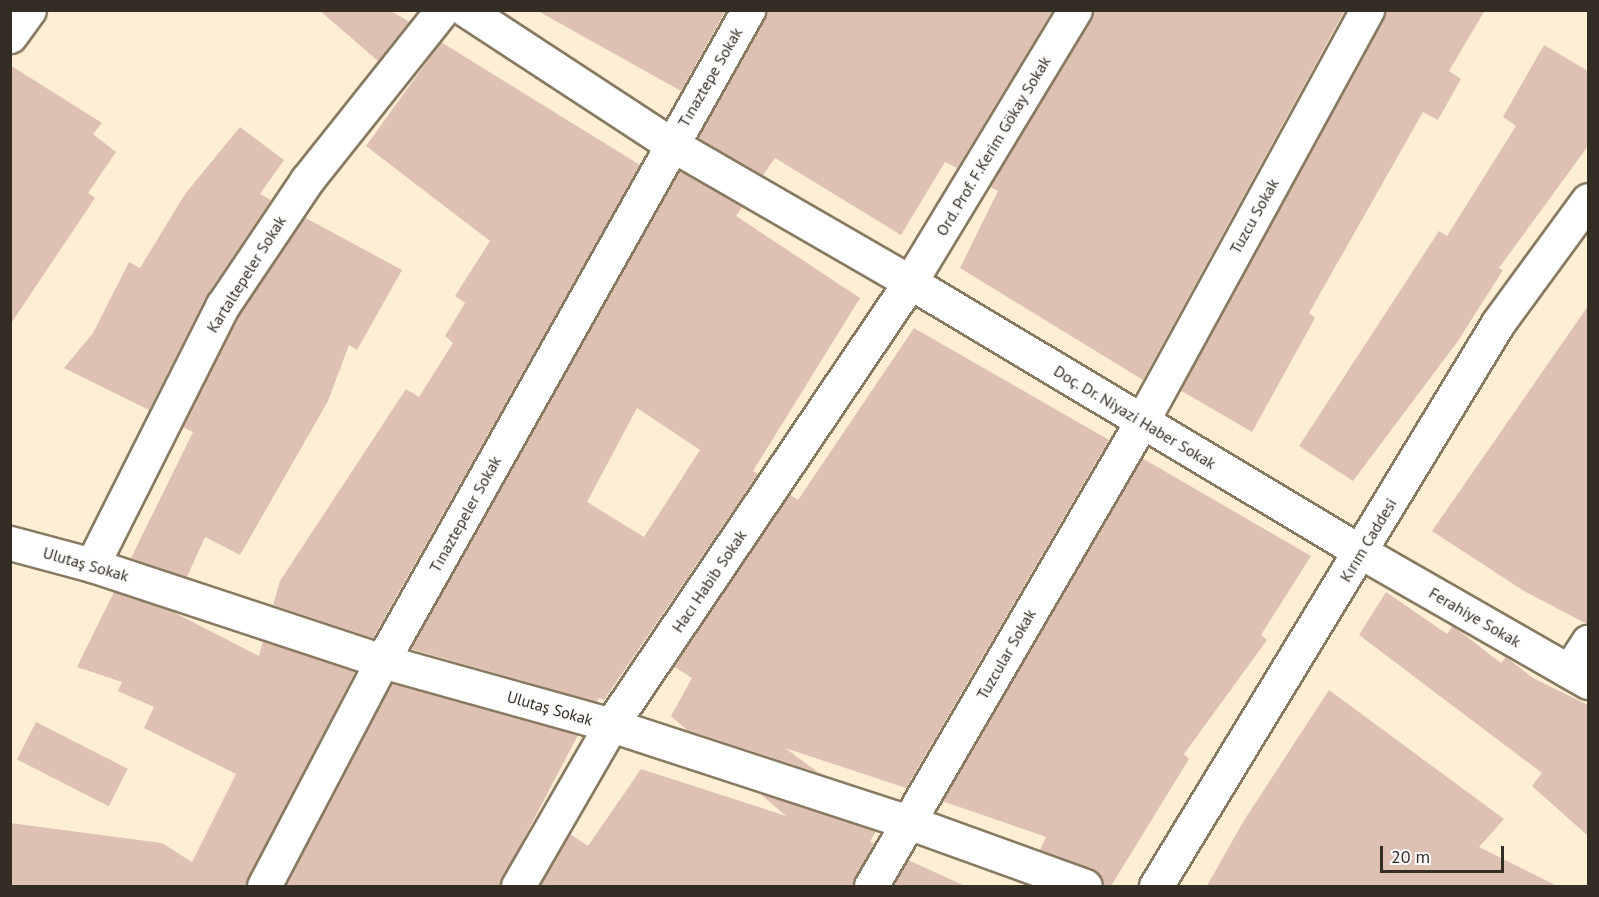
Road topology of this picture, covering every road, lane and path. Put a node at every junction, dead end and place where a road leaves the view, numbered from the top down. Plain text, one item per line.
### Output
1 (29, 10) edge
2 (442, 10) edge
3 (466, 10) edge
4 (748, 10) edge
5 (1075, 10) edge
6 (1367, 10) edge
7 (10, 36) edge
8 (671, 144) junction
9 (1588, 200) edge
10 (910, 282) junction
11 (1142, 421) junction
12 (10, 543) edge
13 (1361, 552) junction
14 (92, 565) junction
15 (1588, 642) edge
16 (382, 661) junction
17 (1579, 676) edge
18 (611, 725) junction
19 (908, 822) junction
20 (264, 886) edge
21 (518, 886) edge
22 (871, 886) edge
23 (1085, 886) edge
24 (1156, 886) edge

1 - 7 street
2 - 14 street, Kartaltepeler Sokak
3 - 8 street, Doç. Dr. Niyazi Haber Sokak
4 - 8 street, Tınaztepe Sokak
5 - 10 street, Ord. Prof. F.Kerim Gökay Sokak
6 - 11 street, Tuzcu Sokak
8 - 10 street, Doç. Dr. Niyazi Haber Sokak
8 - 16 street, Tınaztepeler Sokak
9 - 13 street, Kırım Caddesi
10 - 11 street, Doç. Dr. Niyazi Haber Sokak
10 - 18 street, Hacı Habib Sokak
11 - 13 street, Doç. Dr. Niyazi Haber Sokak
11 - 19 street, Tuzcular Sokak
12 - 14 street, Ulutaş Sokak
13 - 17 street, Ferahiye Sokak
13 - 24 street, Kırım Caddesi
14 - 16 street, Ulutaş Sokak
15 - 17 street
16 - 18 street, Ulutaş Sokak
16 - 20 street, Tınaztepeler Sokak
18 - 19 street, Ulutaş Sokak
18 - 21 street, Hacı Habib Sokak
19 - 22 street, Tuzcular Sokak
19 - 23 street, Ulutaş Sokak

